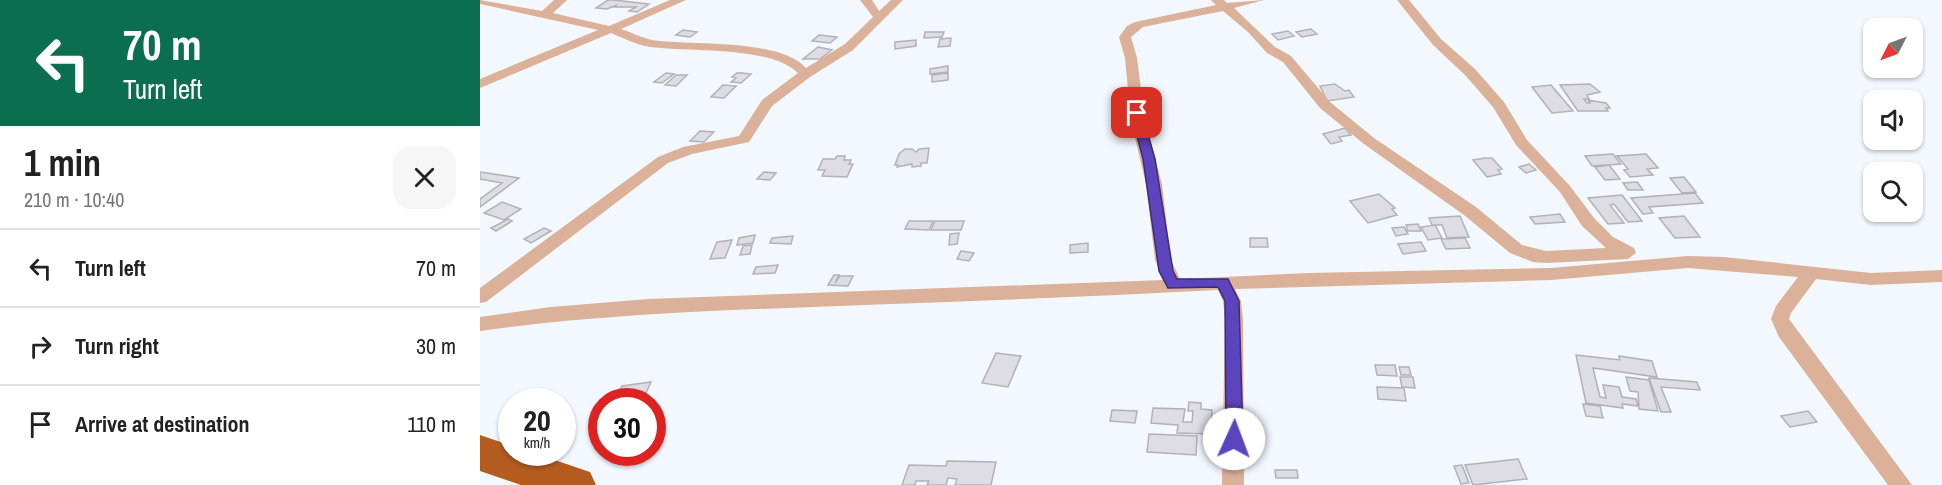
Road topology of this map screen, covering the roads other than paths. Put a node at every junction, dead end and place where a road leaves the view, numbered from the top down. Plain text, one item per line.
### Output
1 (561, 0) edge
2 (680, 0) edge
3 (866, 0) edge
4 (897, 0) edge
5 (1258, 0) edge
6 (1403, 0) edge
7 (480, 1) edge
8 (1222, 4) edge
9 (544, 15) junction
10 (878, 17) junction
11 (612, 30) junction
12 (805, 74) junction
13 (480, 84) edge
14 (1628, 252) junction
15 (1654, 264) junction
16 (1811, 273) junction
17 (1942, 276) edge
18 (1223, 282) junction
19 (1173, 284) junction
20 (480, 297) edge
21 (480, 324) edge
22 (480, 453) edge
23 (575, 485) edge
24 (1233, 485) edge
25 (1901, 485) edge

1 - 9 street
2 - 11 street
3 - 10 street
4 - 10 street
5 - 8 street
6 - 14 street
7 - 9 street
8 - 14 street
8 - 19 street
9 - 11 street
10 - 12 street
11 - 12 street
11 - 13 street
12 - 20 street
14 - 15 street
15 - 16 street
15 - 18 street
16 - 17 street
16 - 25 street
18 - 19 street
18 - 24 street
19 - 21 street
22 - 23 highway

